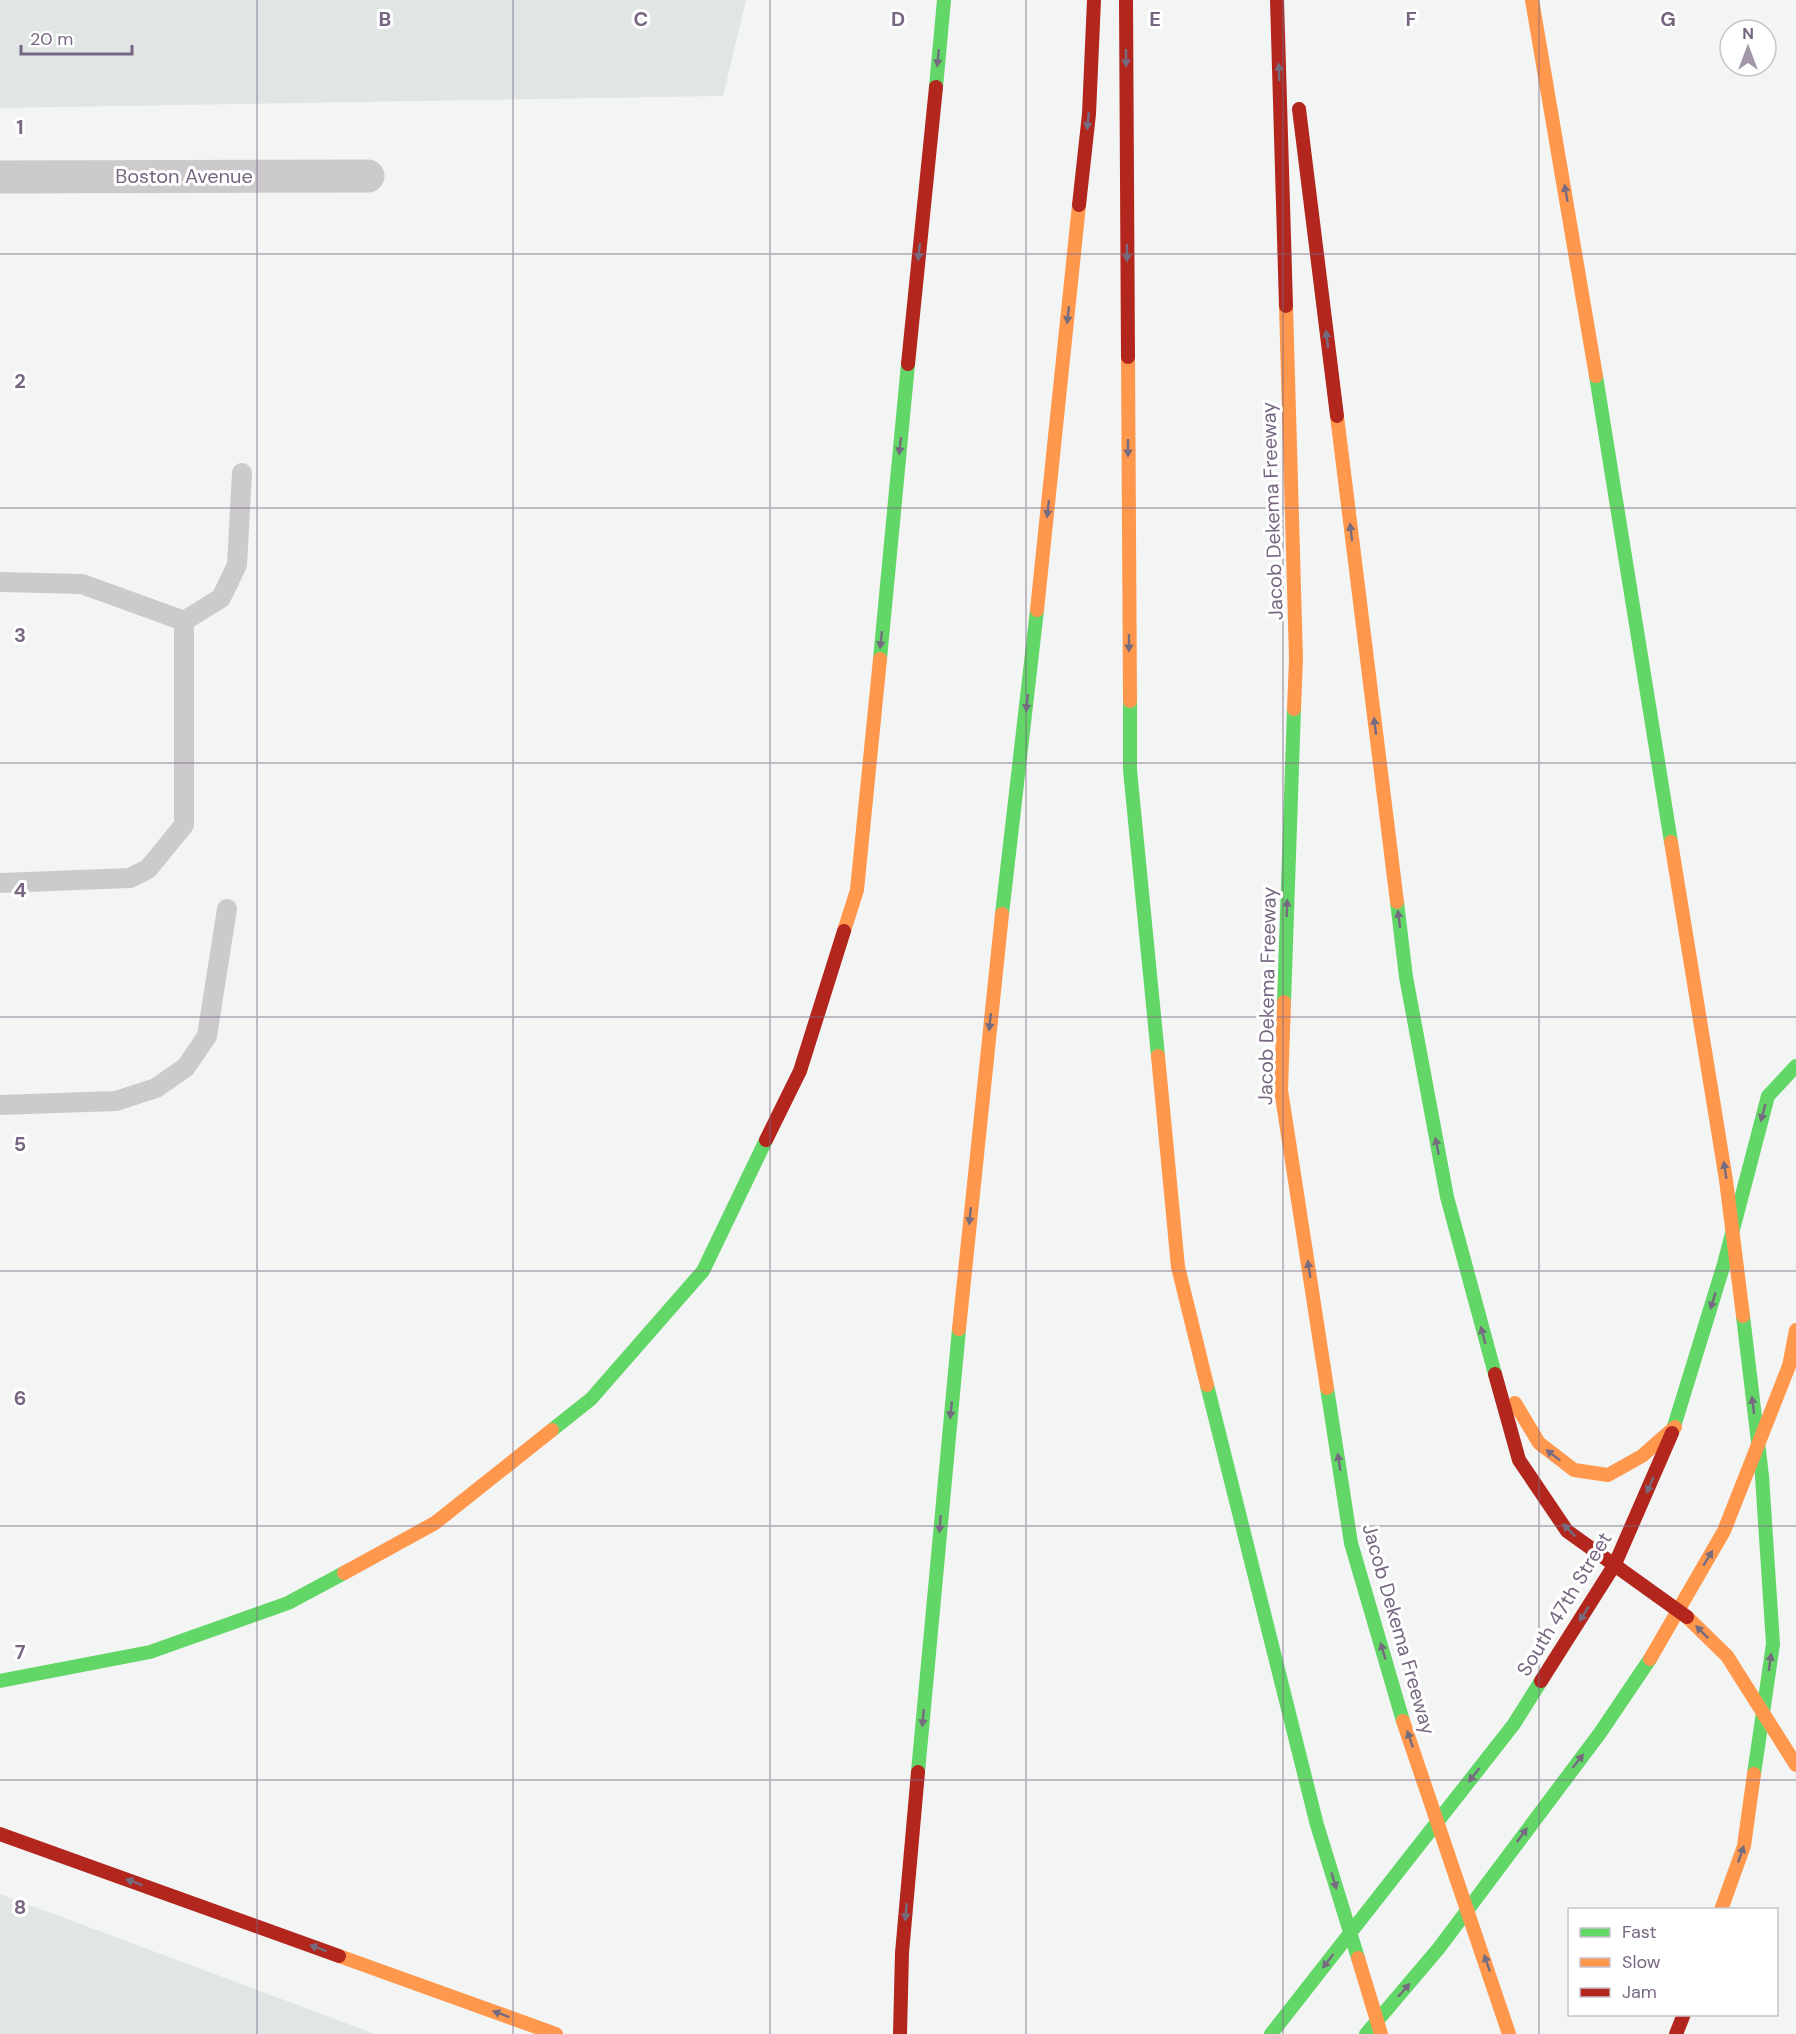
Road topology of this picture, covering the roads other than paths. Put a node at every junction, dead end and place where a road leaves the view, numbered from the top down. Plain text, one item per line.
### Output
1 (944, 0) edge
2 (1094, 0) edge
3 (1126, 0) edge
4 (1277, 0) edge
5 (1286, 0) edge
6 (1532, 0) edge
7 (1293, 59) dead end
8 (1297, 94) dead end
9 (368, 176) dead end
10 (0, 177) edge
11 (242, 473) dead end
12 (0, 582) edge
13 (184, 621) junction
14 (0, 883) edge
15 (226, 909) dead end
16 (1796, 1066) edge
17 (0, 1105) edge
18 (1796, 1330) edge
19 (1490, 1361) junction
20 (1675, 1428) junction
21 (1615, 1564) junction
22 (1678, 1609) junction
23 (0, 1681) edge
24 (1796, 1765) edge
25 (0, 1834) edge
26 (1722, 1908) edge
27 (1683, 2016) edge
28 (556, 2034) edge
29 (900, 2034) edge
30 (1271, 2034) edge
31 (1366, 2034) edge
32 (1381, 2034) edge
33 (1509, 2034) edge
34 (1676, 2034) edge

1 -> 23 main road
2 -> 29 main road
3 -> 32 main road
33 -> 4 main road, Jacob Dekema Freeway
5 - 7 main road
26 -> 6 main road
19 -> 8 main road
9 - 10 street, Boston Avenue
11 - 13 lane
12 - 13 lane
13 - 14 lane
15 - 17 lane
16 -> 20 main road, South 47th Street
22 -> 18 main road
20 -> 19 main road
21 -> 19 main road
20 -> 21 main road, South 47th Street
21 - 22 main road
21 -> 30 main road, South 47th Street
24 -> 22 main road
31 -> 22 main road
28 -> 25 main road
27 - 34 main road

